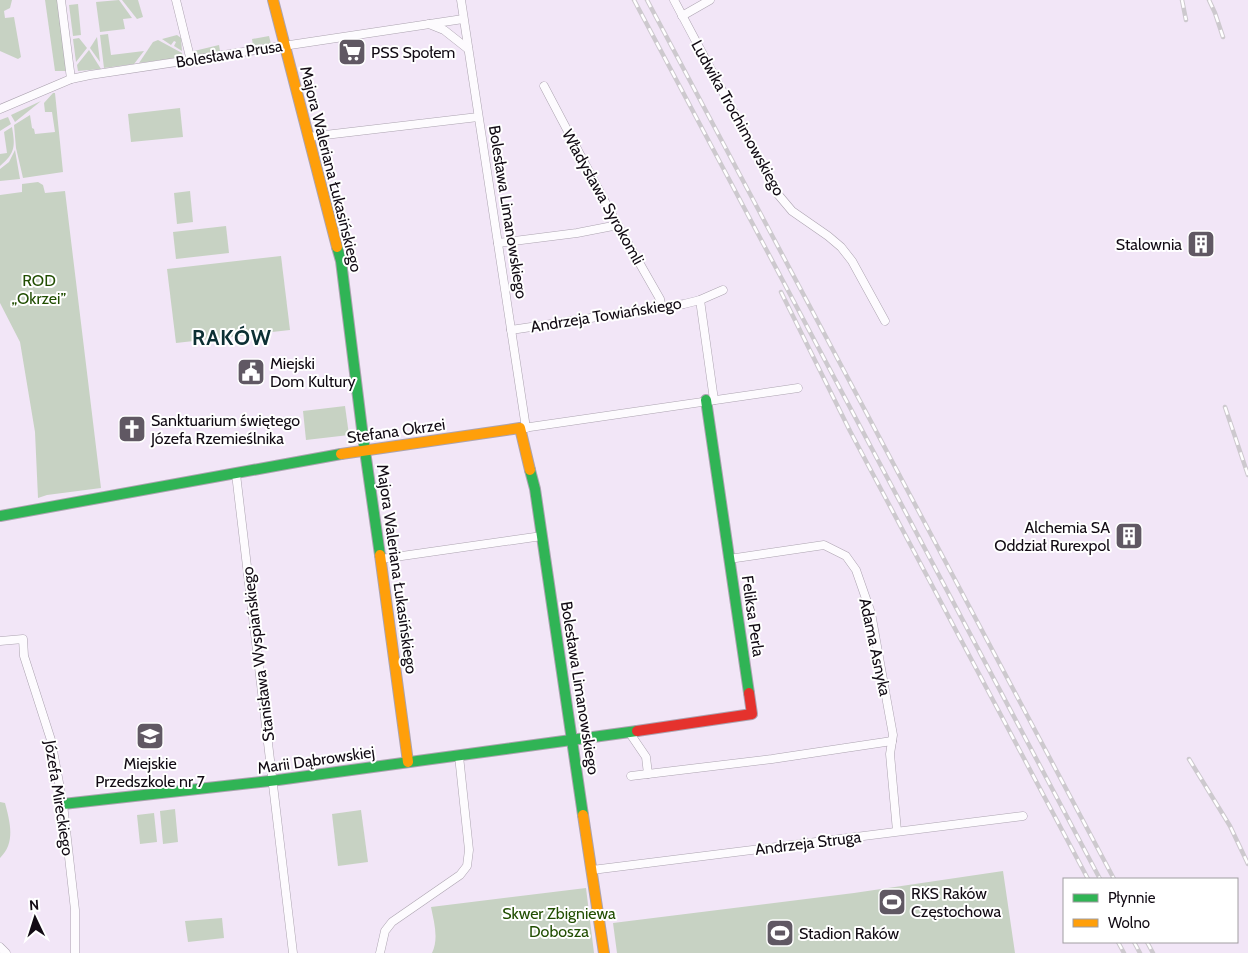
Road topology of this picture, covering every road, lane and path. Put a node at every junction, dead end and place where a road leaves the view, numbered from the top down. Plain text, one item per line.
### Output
1 (61, 0) edge
2 (176, 0) edge
3 (273, 0) edge
4 (461, 0) edge
5 (674, 0) edge
6 (710, 0) edge
7 (682, 16) junction
8 (463, 18) junction
9 (429, 24) junction
10 (284, 45) junction
11 (468, 49) junction
12 (191, 61) junction
13 (71, 79) junction
14 (544, 86) dead end
15 (0, 109) edge
16 (478, 117) junction
17 (308, 137) junction
18 (618, 225) junction
19 (498, 242) junction
20 (723, 290) dead end
21 (700, 300) junction
22 (662, 308) junction
23 (885, 320) dead end
24 (511, 330) junction
25 (798, 388) dead end
26 (710, 400) junction
27 (523, 428) junction
28 (364, 450) junction
29 (236, 474) junction
30 (0, 516) edge
31 (542, 536) junction
32 (381, 559) junction
33 (729, 559) junction
34 (0, 641) edge
35 (629, 732) junction
36 (573, 740) junction
37 (892, 741) junction
38 (459, 756) junction
39 (408, 762) junction
40 (648, 774) junction
41 (631, 776) dead end
42 (273, 781) junction
43 (63, 804) junction
44 (1023, 816) dead end
45 (897, 832) junction
46 (592, 870) junction
47 (0, 947) edge
48 (6, 953) edge
49 (75, 953) edge
50 (293, 953) edge
51 (380, 953) edge
52 (604, 953) edge

1 - 13 street
2 - 12 street
3 - 10 street, Majora Waleriana Łukasińskiego
4 - 8 street, Bolesława Limanowskiego
5 - 7 street, Ludwika Trochimowskiego
6 - 7 street
7 - 23 street, Ludwika Trochimowskiego
8 - 9 street, Bolesława Prusa
8 - 11 street, Bolesława Limanowskiego
9 - 10 street, Bolesława Prusa
9 - 11 street
10 - 12 street, Bolesława Prusa
10 - 17 street, Majora Waleriana Łukasińskiego
11 - 16 street, Bolesława Limanowskiego
12 - 13 street, Bolesława Prusa
13 - 15 street, Bolesława Prusa
14 - 18 street, Władysława Syrokomli
16 - 17 street
16 - 19 street, Bolesława Limanowskiego
17 - 28 street, Majora Waleriana Łukasińskiego
18 - 19 street
18 - 22 street, Władysława Syrokomli
19 - 24 street, Bolesława Limanowskiego
20 - 21 street, Andrzeja Towiańskiego
21 - 22 street, Andrzeja Towiańskiego
21 - 26 street, Andrzeja Towiańskiego
22 - 24 street, Andrzeja Towiańskiego
24 - 27 street, Bolesława Limanowskiego
25 - 26 street, Stefana Okrzei
26 - 27 street, Stefana Okrzei
26 - 33 street, Feliksa Perla
27 - 28 street, Stefana Okrzei
27 - 31 street, Bolesława Limanowskiego
28 - 29 street, Stefana Okrzei
28 - 32 street, Majora Waleriana Łukasińskiego
29 - 30 street, Stefana Okrzei
29 - 42 street, Stanisława Wyspiańskiego
31 - 32 street
31 - 36 street, Bolesława Limanowskiego
32 - 39 street, Majora Waleriana Łukasińskiego
33 - 35 street, Feliksa Perla
33 - 37 street, Adama Asnyka
34 - 43 street, Józefa Mireckiego
35 - 36 street, Feliksa Perla
35 - 40 street
36 - 38 street, Marii Dąbrowskiej
36 - 46 street, Bolesława Limanowskiego
37 - 40 street
37 - 45 street, Adama Asnyka
38 - 39 street, Marii Dąbrowskiej
38 - 51 street
39 - 42 street, Marii Dąbrowskiej
40 - 41 street
42 - 43 street, Marii Dąbrowskiej
42 - 50 street, Stanisława Wyspiańskiego
43 - 49 street, Józefa Mireckiego
44 - 45 street, Andrzeja Struga
45 - 46 street, Andrzeja Struga
46 - 52 street, Bolesława Limanowskiego
47 - 48 street

